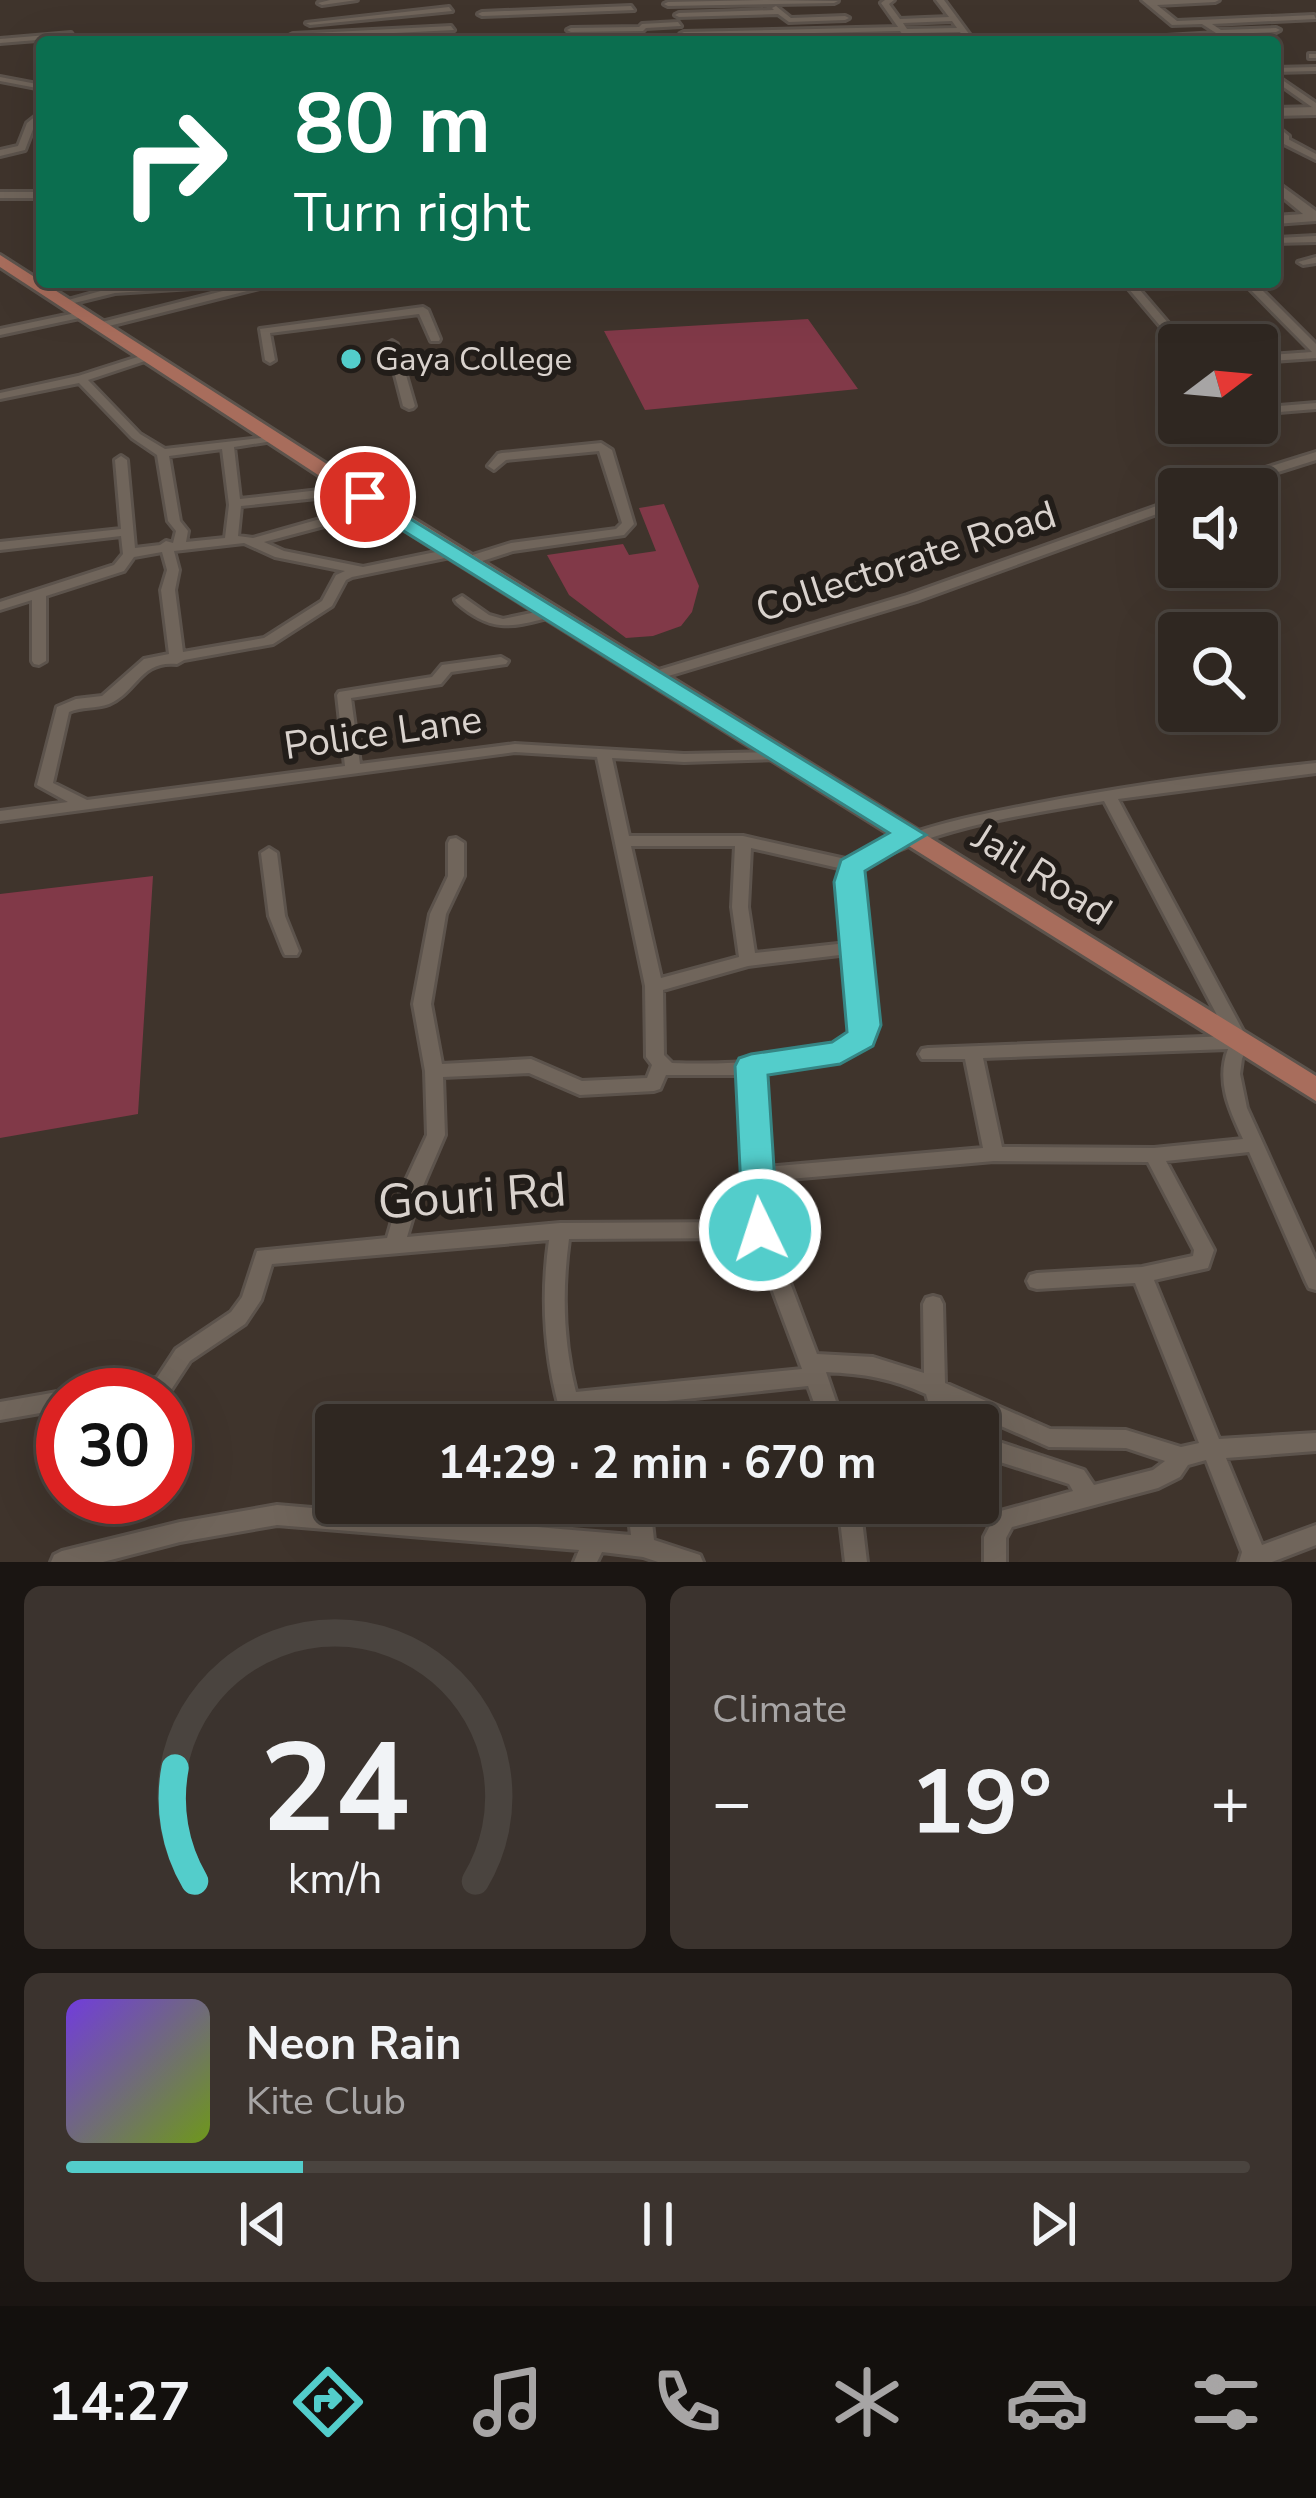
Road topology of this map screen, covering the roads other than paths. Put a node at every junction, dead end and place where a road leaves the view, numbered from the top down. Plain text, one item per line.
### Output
1 (352, 0) edge
2 (466, 0) edge
3 (834, 0) edge
4 (1215, 0) edge
5 (1148, 1) edge
6 (1295, 1) edge
7 (666, 2) edge
8 (322, 3) dead end
9 (448, 4) edge
10 (629, 4) edge
11 (775, 4) edge
12 (943, 4) edge
13 (890, 5) edge
14 (482, 14) dead end
15 (721, 14) junction
16 (1315, 17) edge
17 (676, 19) junction
18 (845, 19) junction
19 (952, 19) junction
20 (1204, 22) junction
21 (310, 23) dead end
22 (901, 27) junction
23 (451, 28) junction
24 (642, 28) junction
25 (571, 30) dead end
26 (962, 30) junction
27 (1276, 30) dead end
28 (852, 32) junction
29 (728, 33) junction
30 (1222, 33) junction
31 (71, 35) dead end
32 (57, 36) edge
33 (293, 36) edge
34 (451, 36) edge
35 (647, 36) edge
36 (685, 36) edge
37 (703, 36) edge
38 (756, 36) edge
39 (813, 36) edge
40 (855, 36) edge
41 (908, 36) edge
42 (966, 36) edge
43 (1181, 36) edge
44 (1226, 36) edge
45 (36, 37) edge
46 (0, 40) edge
47 (1316, 69) edge
48 (1281, 76) edge
49 (0, 80) edge
50 (1281, 81) edge
51 (36, 86) edge
52 (1316, 109) edge
53 (1281, 112) edge
54 (36, 118) edge
55 (36, 135) edge
56 (26, 136) junction
57 (1281, 139) edge
58 (0, 153) edge
59 (1316, 157) edge
60 (1281, 192) edge
61 (0, 195) edge
62 (36, 195) edge
63 (1316, 217) edge
64 (1281, 220) edge
65 (1316, 238) edge
66 (1281, 241) edge
67 (0, 260) edge
68 (1316, 260) edge
69 (1303, 262) dead end
70 (36, 278) edge
71 (49, 288) edge
72 (169, 288) edge
73 (213, 288) edge
74 (1133, 288) edge
75 (1254, 288) edge
76 (84, 313) junction
77 (1164, 324) edge
78 (1316, 327) edge
79 (1296, 328) junction
80 (0, 332) edge
81 (435, 339) dead end
82 (392, 344) dead end
83 (1316, 353) edge
84 (150, 356) junction
85 (1278, 357) edge
86 (269, 360) dead end
87 (81, 379) junction
88 (0, 396) edge
89 (409, 406) dead end
90 (1316, 406) edge
91 (1278, 409) edge
92 (274, 438) junction
93 (228, 445) junction
94 (163, 453) junction
95 (1316, 456) edge
96 (122, 460) dead end
97 (494, 466) dead end
98 (1278, 468) edge
99 (354, 490) junction
100 (233, 502) junction
101 (1158, 510) edge
102 (393, 514) junction
103 (125, 532) junction
104 (231, 538) junction
105 (254, 541) junction
106 (172, 544) junction
107 (0, 546) edge
108 (129, 554) junction
109 (462, 556) junction
110 (358, 570) junction
111 (39, 593) junction
112 (462, 601) dead end
113 (0, 606) edge
114 (550, 613) junction
115 (177, 659) junction
116 (39, 661) dead end
117 (501, 661) dead end
118 (650, 677) junction
119 (603, 754) junction
120 (777, 756) junction
121 (1316, 768) edge
122 (353, 771) junction
123 (1111, 799) junction
124 (84, 805) junction
125 (0, 816) edge
126 (912, 835) junction
127 (623, 841) junction
128 (743, 841) junction
129 (456, 843) dead end
130 (269, 853) dead end
131 (851, 866) junction
132 (853, 948) junction
133 (291, 951) dead end
134 (748, 960) junction
135 (654, 986) junction
136 (1240, 1042) junction
137 (973, 1053) junction
138 (928, 1054) dead end
139 (661, 1066) junction
140 (751, 1066) junction
141 (434, 1071) junction
142 (1316, 1090) edge
143 (1252, 1145) junction
144 (994, 1154) junction
145 (1154, 1155) junction
146 (757, 1174) junction
147 (760, 1230) junction
148 (560, 1231) junction
149 (396, 1242) junction
150 (1142, 1275) junction
151 (1037, 1281) dead end
152 (1316, 1282) edge
153 (933, 1304) dead end
154 (174, 1368) edge
155 (815, 1369) junction
156 (935, 1387) junction
157 (567, 1402) joint
158 (826, 1404) edge
159 (940, 1404) edge
160 (36, 1405) edge
161 (0, 1412) edge
162 (1316, 1442) edge
163 (1213, 1449) junction
164 (999, 1452) edge
165 (1181, 1457) junction
166 (1090, 1497) junction
167 (641, 1524) edge
168 (851, 1524) edge
169 (1316, 1535) edge
170 (643, 1547) junction
171 (591, 1551) edge
172 (91, 1559) edge
173 (1251, 1559) edge
174 (62, 1562) edge
175 (692, 1562) edge
176 (856, 1562) edge
177 (995, 1562) edge

1 - 8 street
2 - 9 street
3 - 11 street
3 - 18 street
4 - 5 street
5 - 20 street
6 - 16 street
7 - 11 street
7 - 17 street
9 - 21 street
9 - 23 street
10 - 14 street
10 - 24 street
11 - 15 street
11 - 18 street
12 - 13 street
12 - 19 street
13 - 22 street
15 - 17 street
15 - 29 street
16 - 20 street
17 - 24 street
17 - 36 street
18 - 28 street
19 - 22 street
19 - 26 street
20 - 30 street
22 - 26 street
22 - 28 street
22 - 41 street
23 - 33 street
23 - 34 street
24 - 25 street
24 - 35 street
26 - 42 street
27 - 30 street
28 - 39 street
28 - 40 street
29 - 37 street
29 - 38 street
30 - 43 street
30 - 44 street
31 - 32 street
45 - 46 street
47 - 48 street
49 - 51 street
50 - 52 street
52 - 53 street
54 - 56 street
55 - 56 street
56 - 58 street
57 - 59 street
60 - 63 street
61 - 62 street
63 - 64 street
65 - 66 street
67 - 70 main road, Jail Road
68 - 69 street
71 - 76 main road, Jail Road
72 - 76 street
73 - 76 street
74 - 77 street
75 - 79 street
76 - 80 street
76 - 84 main road, Jail Road
78 - 79 street
79 - 83 street
81 - 86 street
82 - 89 street
83 - 85 street
84 - 87 street
84 - 92 main road, Jail Road
87 - 88 street
87 - 94 street
90 - 91 street
92 - 93 street
92 - 99 main road, Jail Road
93 - 94 street
93 - 100 street
94 - 106 street
95 - 98 street
96 - 103 street
97 - 109 street
99 - 100 street
99 - 102 main road, Jail Road
100 - 104 street
101 - 118 street, Collectorate Road
102 - 105 street
102 - 109 main road, Jail Road
103 - 107 street
103 - 108 street
104 - 105 street
104 - 106 street
105 - 110 street
106 - 108 street
106 - 115 street
108 - 111 street
109 - 110 street
109 - 114 main road, Jail Road
110 - 115 street
111 - 113 street
111 - 116 street
112 - 114 street
114 - 118 main road, Jail Road
115 - 124 street
117 - 122 street
118 - 120 main road, Jail Road
119 - 120 street, Police Lane
119 - 122 street, Police Lane
119 - 127 street
120 - 126 main road, Jail Road
121 - 123 street
122 - 124 street, Police Lane
123 - 126 street
123 - 136 street
124 - 125 street, Police Lane
126 - 131 street
126 - 136 main road, Jail Road
127 - 128 street
127 - 135 street
128 - 131 street
128 - 134 street
129 - 141 street
130 - 133 street
131 - 132 street
132 - 134 street
132 - 140 street
134 - 135 street
135 - 139 street
136 - 137 street
136 - 142 main road, Jail Road
136 - 143 street
137 - 138 street
137 - 144 street
139 - 140 street
139 - 141 street
140 - 146 street
141 - 149 street
143 - 145 street
143 - 152 street
144 - 145 street
144 - 146 street
145 - 150 street
146 - 147 street
147 - 148 street, Gouri Rd
147 - 155 street
148 - 149 street, Gouri Rd
148 - 157 street
149 - 154 street, Gouri Rd
150 - 151 street
150 - 163 street
153 - 156 street
155 - 156 street
155 - 157 street
155 - 158 street
156 - 159 street
156 - 165 street
160 - 161 street
162 - 163 street
163 - 165 street
163 - 173 street
164 - 166 street
165 - 166 street
166 - 177 street
167 - 170 street
168 - 176 street
169 - 173 street
170 - 171 street
170 - 175 street
171 - 172 street
172 - 174 street

